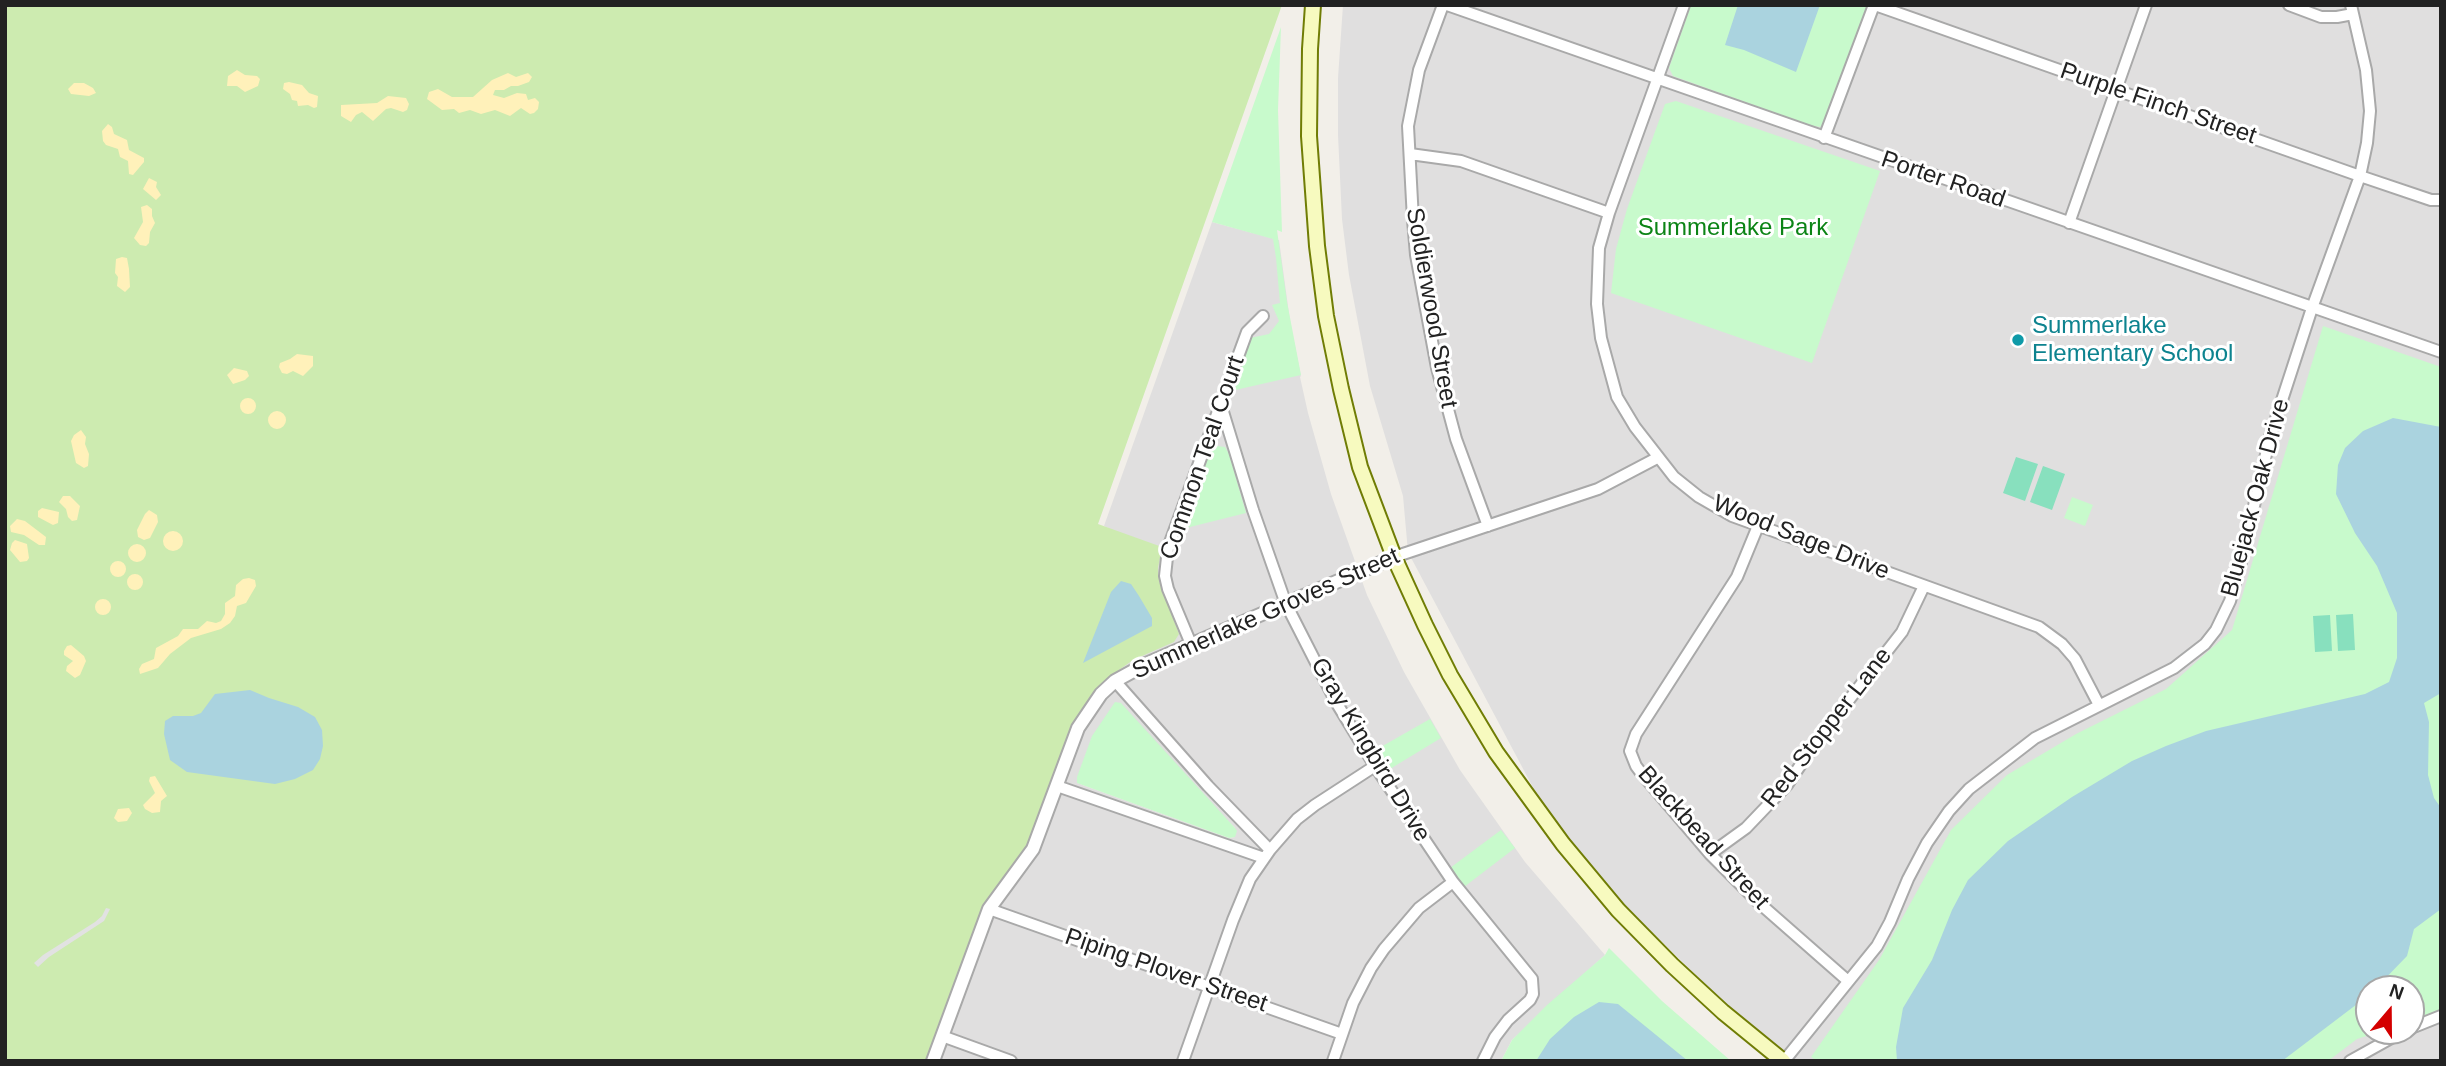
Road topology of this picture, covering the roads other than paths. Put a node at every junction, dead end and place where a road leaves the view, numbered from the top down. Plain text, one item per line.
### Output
1 (1313, 5) edge
2 (1445, 5) edge
3 (1684, 5) edge
4 (1874, 5) edge
5 (2146, 5) edge
6 (2289, 5) edge
7 (2352, 10) edge
8 (1658, 78) junction
9 (2116, 90) junction
10 (1824, 138) junction
11 (1410, 153) junction
12 (2360, 176) junction
13 (2441, 200) edge
14 (1609, 213) junction
15 (2069, 223) junction
16 (2312, 308) junction
17 (1263, 316) dead end
18 (2441, 352) edge
19 (1220, 402) junction
20 (1657, 458) junction
21 (1488, 526) junction
22 (1758, 526) junction
23 (1394, 557) junction
24 (1924, 586) junction
25 (1286, 604) junction
26 (1191, 644) junction
27 (1115, 681) junction
28 (2099, 705) junction
29 (1375, 766) junction
30 (1057, 786) junction
31 (1267, 854) junction
32 (1710, 854) junction
33 (1453, 882) junction
34 (989, 909) junction
35 (1849, 981) junction
36 (1208, 986) junction
37 (1342, 1034) junction
38 (942, 1037) junction
39 (2379, 1045) edge
40 (933, 1061) edge
41 (1011, 1061) edge
42 (1183, 1061) edge
43 (1333, 1061) edge
44 (1483, 1061) edge
45 (1784, 1061) edge
46 (2350, 1061) edge

1 - 23 main road
2 - 8 street, Porter Road
2 - 11 street, Soldierwood Street
3 - 8 street, Wood Sage Drive
4 - 9 street, Purple Finch Street
4 - 10 street
5 - 9 street
6 - 7 street
7 - 12 street, Bluejack Oak Drive
8 - 10 street, Porter Road
8 - 14 street, Wood Sage Drive
9 - 12 street, Purple Finch Street
9 - 15 street
10 - 15 street, Porter Road
11 - 14 street
11 - 21 street, Soldierwood Street
12 - 13 street, Purple Finch Street
12 - 16 street, Bluejack Oak Drive
14 - 20 street, Wood Sage Drive
15 - 16 street, Porter Road
16 - 18 street, Porter Road
16 - 28 street, Bluejack Oak Drive
17 - 19 street, Common Teal Court
19 - 25 street, Gray Kingbird Drive
19 - 26 street, Common Teal Court
20 - 21 street, Summerlake Groves Street
20 - 22 street, Wood Sage Drive
21 - 23 street, Summerlake Groves Street
22 - 24 street, Wood Sage Drive
22 - 32 street, Blackbead Street
23 - 25 street, Summerlake Groves Street
23 - 45 main road
24 - 28 street, Wood Sage Drive
24 - 32 street, Red Stopper Lane
25 - 26 street, Summerlake Groves Street
25 - 29 street, Gray Kingbird Drive
26 - 27 street, Summerlake Groves Street
27 - 30 street, Summerlake Groves Street
27 - 31 street
28 - 35 street, Bluejack Oak Drive
29 - 31 street
29 - 33 street, Gray Kingbird Drive
30 - 31 street
30 - 34 street, Summerlake Groves Street
31 - 36 street
32 - 35 street, Blackbead Street
33 - 37 street
33 - 44 street, Gray Kingbird Drive
34 - 36 street, Piping Plover Street
34 - 38 street, Summerlake Groves Street
35 - 45 street, Bluejack Oak Drive
36 - 37 street, Piping Plover Street
36 - 42 street
37 - 43 street
38 - 40 street, Summerlake Groves Street
38 - 41 street
39 - 46 street

